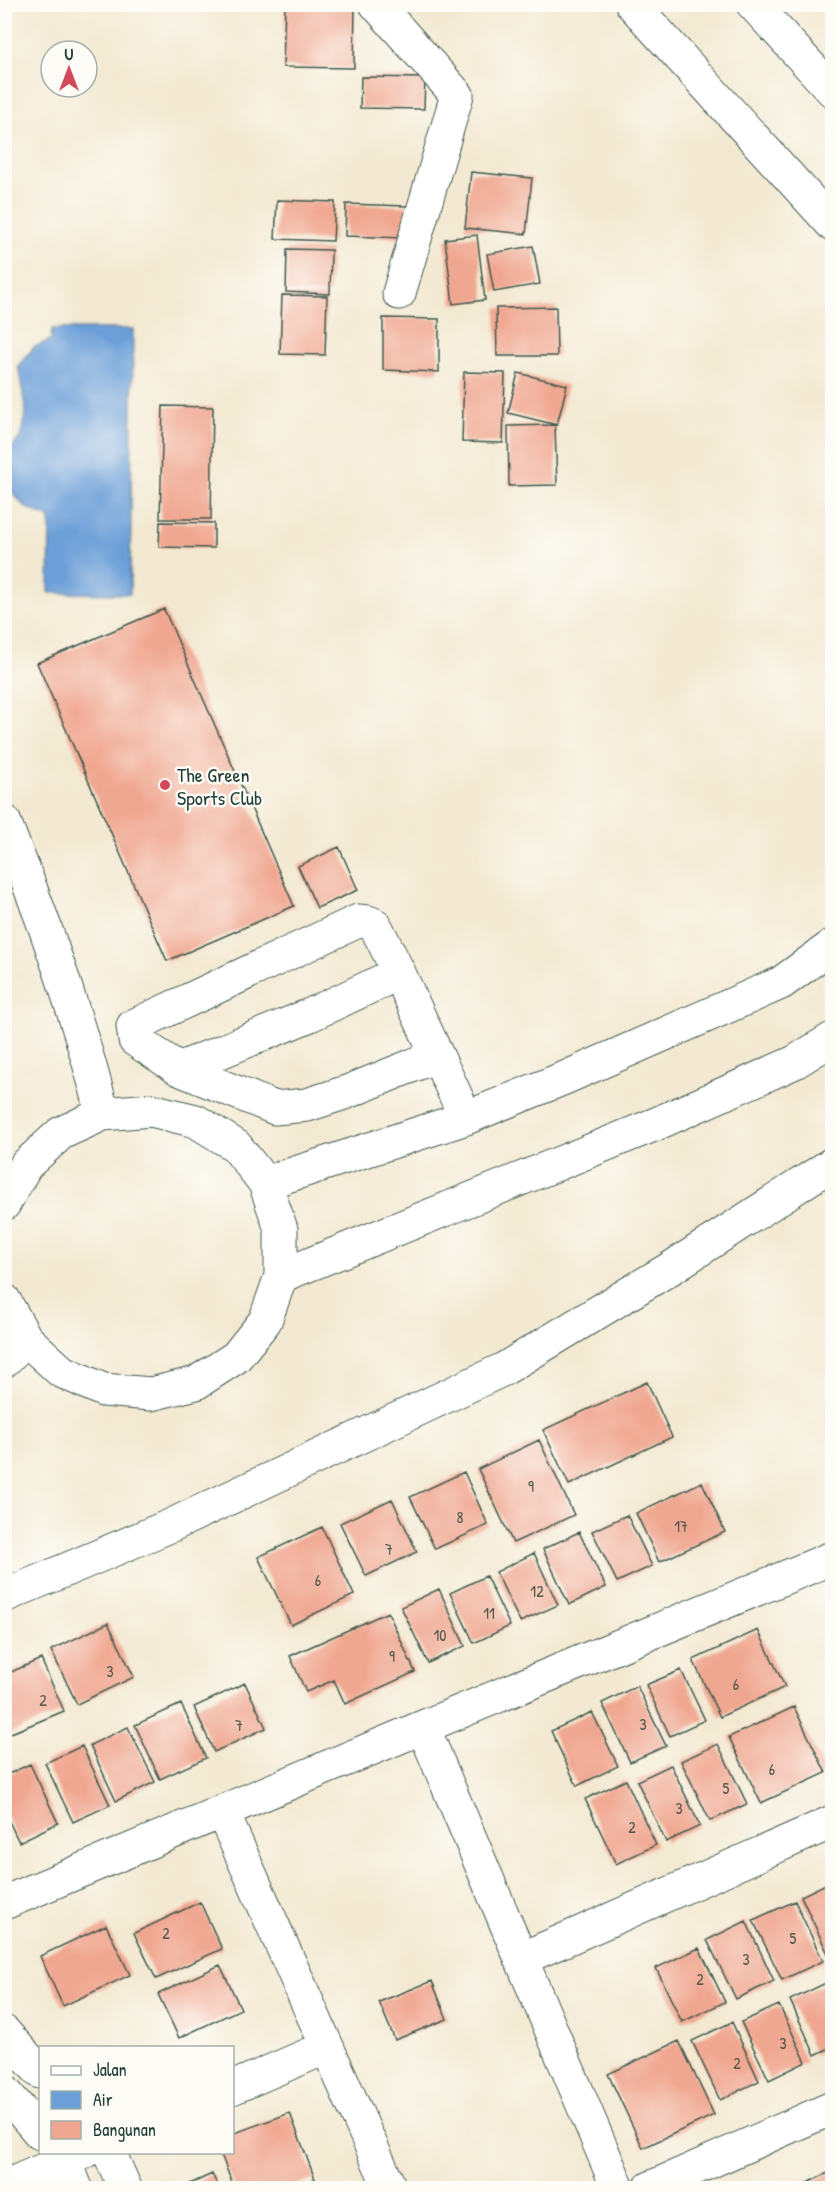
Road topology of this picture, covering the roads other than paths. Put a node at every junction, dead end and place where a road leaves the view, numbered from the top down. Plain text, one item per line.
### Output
1 (376, 4) edge
2 (632, 4) edge
3 (753, 4) edge
4 (832, 90) edge
5 (832, 224) edge
6 (399, 293) dead end
7 (4, 821) edge
8 (832, 946) edge
9 (399, 973) junction
10 (832, 1040) edge
11 (436, 1056) junction
12 (179, 1069) junction
13 (103, 1114) junction
14 (466, 1118) junction
15 (832, 1164) edge
16 (265, 1183) junction
17 (4, 1204) edge
18 (281, 1276) junction
19 (4, 1300) edge
20 (15, 1350) edge
21 (832, 1558) edge
22 (4, 1596) edge
23 (423, 1726) junction
24 (222, 1811) junction
25 (832, 1822) edge
26 (4, 1904) edge
27 (521, 1959) junction
28 (4, 2032) edge
29 (327, 2047) junction
30 (39, 2071) edge
31 (234, 2087) edge
32 (4, 2091) edge
33 (832, 2108) edge
34 (39, 2132) edge
35 (111, 2154) edge
36 (71, 2164) edge
37 (4, 2187) edge
38 (125, 2188) edge
39 (390, 2188) edge
40 (618, 2188) edge
41 (650, 2188) edge

1 - 6 main road
2 - 5 main road
3 - 4 main road
7 - 13 main road
8 - 14 main road
9 - 11 main road
9 - 12 main road
9 - 12 main road
10 - 18 main road
11 - 12 main road
11 - 14 main road
13 - 16 main road
13 - 17 main road
14 - 16 main road
15 - 22 main road
16 - 18 main road
18 - 20 main road
19 - 20 main road
21 - 23 main road
23 - 24 main road
23 - 27 main road
24 - 26 main road
24 - 29 main road
25 - 27 main road
27 - 40 main road
28 - 30 main road
29 - 31 main road
29 - 39 main road
32 - 34 main road
33 - 41 main road
35 - 38 main road
36 - 37 main road

